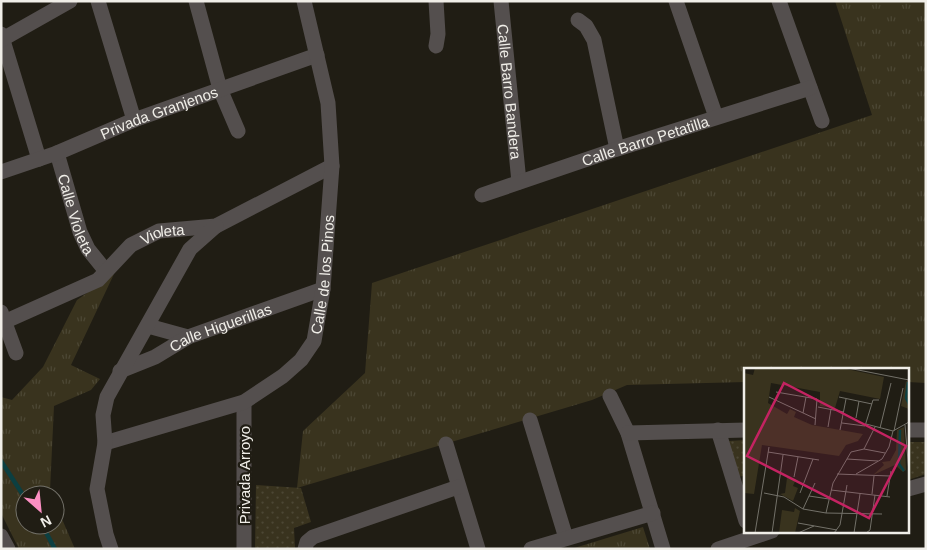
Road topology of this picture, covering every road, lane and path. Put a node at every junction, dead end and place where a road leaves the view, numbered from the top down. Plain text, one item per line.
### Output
1 (70, 1) edge
2 (98, 1) edge
3 (196, 1) edge
4 (304, 1) edge
5 (436, 1) edge
6 (501, 1) edge
7 (676, 1) edge
8 (779, 1) edge
9 (578, 20) dead end
10 (2, 38) edge
11 (436, 46) dead end
12 (317, 55) junction
13 (810, 88) junction
14 (220, 89) junction
15 (716, 117) junction
16 (134, 120) junction
17 (822, 121) dead end
18 (238, 131) dead end
19 (617, 149) junction
20 (57, 153) junction
21 (39, 160) junction
22 (332, 166) junction
23 (1, 172) edge
24 (519, 182) junction
25 (482, 195) dead end
26 (216, 226) junction
27 (178, 228) junction
28 (190, 249) junction
29 (105, 270) junction
30 (323, 289) junction
31 (3, 317) edge
32 (148, 326) junction
33 (188, 337) junction
34 (16, 353) dead end
35 (120, 371) junction
36 (610, 396) dead end
37 (244, 402) junction
38 (530, 420) dead end
39 (718, 430) junction
40 (744, 430) edge
41 (910, 430) edge
42 (926, 430) edge
43 (628, 433) junction
44 (105, 443) junction
45 (446, 444) dead end
46 (926, 484) edge
47 (458, 487) junction
48 (910, 488) edge
49 (653, 513) junction
50 (744, 514) edge
51 (766, 532) edge
52 (750, 535) edge
53 (1, 536) edge
54 (566, 538) junction
55 (306, 545) edge
56 (8, 549) edge
57 (111, 549) edge
58 (244, 549) edge
59 (478, 549) edge
60 (530, 549) edge
61 (663, 549) edge
62 (718, 549) edge

1 - 10 street
2 - 16 street
3 - 14 street
4 - 12 street, Calle de los Pinos
5 - 11 street
6 - 24 street, Calle Barro Bandera
7 - 15 street
8 - 13 street
9 - 19 street
10 - 21 street
12 - 14 street, Privada Granjenos
12 - 22 street, Calle de los Pinos
13 - 15 street, Calle Barro Petatilla
13 - 17 street
14 - 16 street, Privada Granjenos
14 - 18 street
15 - 19 street, Calle Barro Petatilla
16 - 20 street, Privada Granjenos
19 - 24 street, Calle Barro Petatilla
20 - 21 street, Privada Granjenos
20 - 29 street, Calle Violeta
21 - 23 street, Privada Granjenos
22 - 26 street, Violeta
22 - 30 street, Calle de los Pinos
24 - 25 street, Calle Barro Petatilla
26 - 27 street, Violeta
26 - 28 street
27 - 28 street
27 - 29 street, Violeta
28 - 32 street
29 - 31 street, Violeta
30 - 33 street, Calle Higuerillas
30 - 37 street, Calle de los Pinos
31 - 34 street
32 - 33 street
32 - 35 street
33 - 35 street, Calle Higuerillas
35 - 44 street
36 - 43 street
37 - 44 street, Calle de los Pinos
37 - 58 street, Privada Arroyo
38 - 54 street
39 - 40 street
39 - 43 street
39 - 50 street
41 - 42 street
43 - 49 street
44 - 57 street
45 - 47 street
46 - 48 street
47 - 55 street
47 - 59 street
49 - 54 street
49 - 61 street
51 - 52 street
52 - 62 street
53 - 56 street
54 - 60 street

